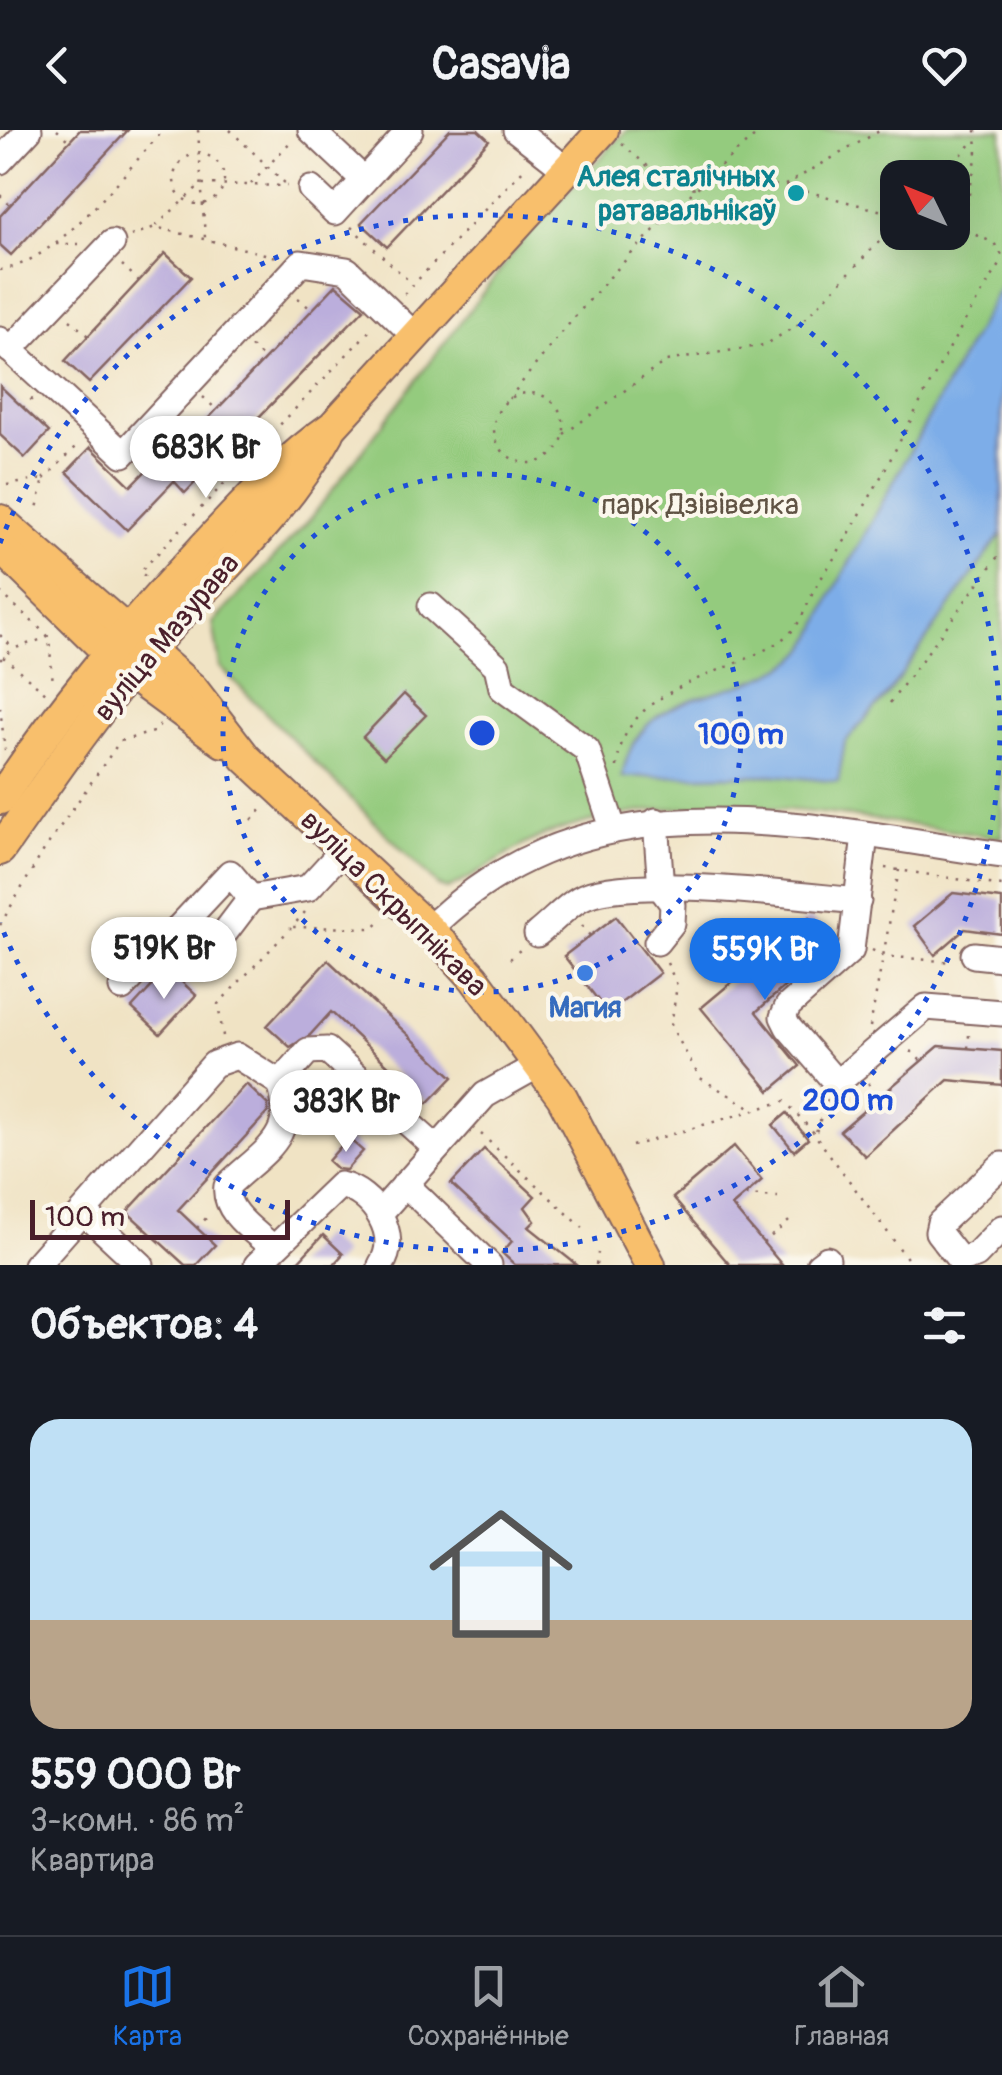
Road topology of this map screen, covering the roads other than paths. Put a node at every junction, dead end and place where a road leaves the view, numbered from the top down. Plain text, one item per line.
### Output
1 (29, 130) edge
2 (311, 130) edge
3 (410, 130) edge
4 (516, 130) edge
5 (611, 136) edge
6 (555, 159) junction
7 (0, 162) edge
8 (364, 180) junction
9 (299, 188) road end
10 (112, 244) road end
11 (416, 337) junction
12 (5, 345) edge
13 (0, 520) edge
14 (0, 547) edge
15 (432, 606) dead end
16 (128, 652) junction
17 (0, 800) edge
18 (656, 822) junction
19 (613, 828) junction
20 (865, 835) junction
21 (0, 850) edge
22 (343, 850) junction
23 (1002, 854) edge
24 (661, 888) junction
25 (251, 898) junction
26 (858, 901) junction
27 (429, 929) junction
28 (537, 934) dead end
29 (657, 942) road end
30 (974, 955) road end
31 (1002, 958) edge
32 (204, 960) dead end
33 (122, 988) dead end
34 (1002, 1013) edge
35 (540, 1064) junction
36 (280, 1083) junction
37 (436, 1148) junction
38 (1002, 1165) edge
39 (405, 1184) junction
40 (380, 1212) junction
41 (85, 1213) junction
42 (1002, 1228) edge
43 (265, 1257) edge
44 (36, 1265) edge
45 (141, 1265) edge
46 (381, 1265) edge
47 (489, 1265) edge
48 (650, 1265) edge

1 - 7 street
2 - 8 street
3 - 8 street
4 - 6 street
5 - 6 main road, вуліца Мазурава
6 - 11 main road, вуліца Мазурава
8 - 9 street
10 - 12 street
11 - 12 street
11 - 16 main road, вуліца Мазурава
13 - 16 main road, вуліца Скрыпнікава
14 - 16 main road, вуліца Скрыпнікава
15 - 19 street
16 - 17 main road, вуліца Мазурава
16 - 21 main road, вуліца Мазурава
16 - 22 main road, вуліца Скрыпнікава
18 - 19 street
18 - 20 street
18 - 24 street
19 - 27 street
20 - 23 street
20 - 26 street
22 - 25 street
22 - 27 main road, вуліца Скрыпнікава
24 - 26 street
24 - 28 street
24 - 29 street
25 - 32 street
25 - 33 street
26 - 34 street
27 - 35 main road, вуліца Скрыпнікава
30 - 31 street
35 - 37 street
35 - 48 main road, вуліца Скрыпнікава
36 - 37 street
36 - 41 street
36 - 43 street
37 - 39 street
38 - 42 street
39 - 40 street
39 - 47 street
40 - 43 street
40 - 46 street
41 - 44 street
41 - 45 street

